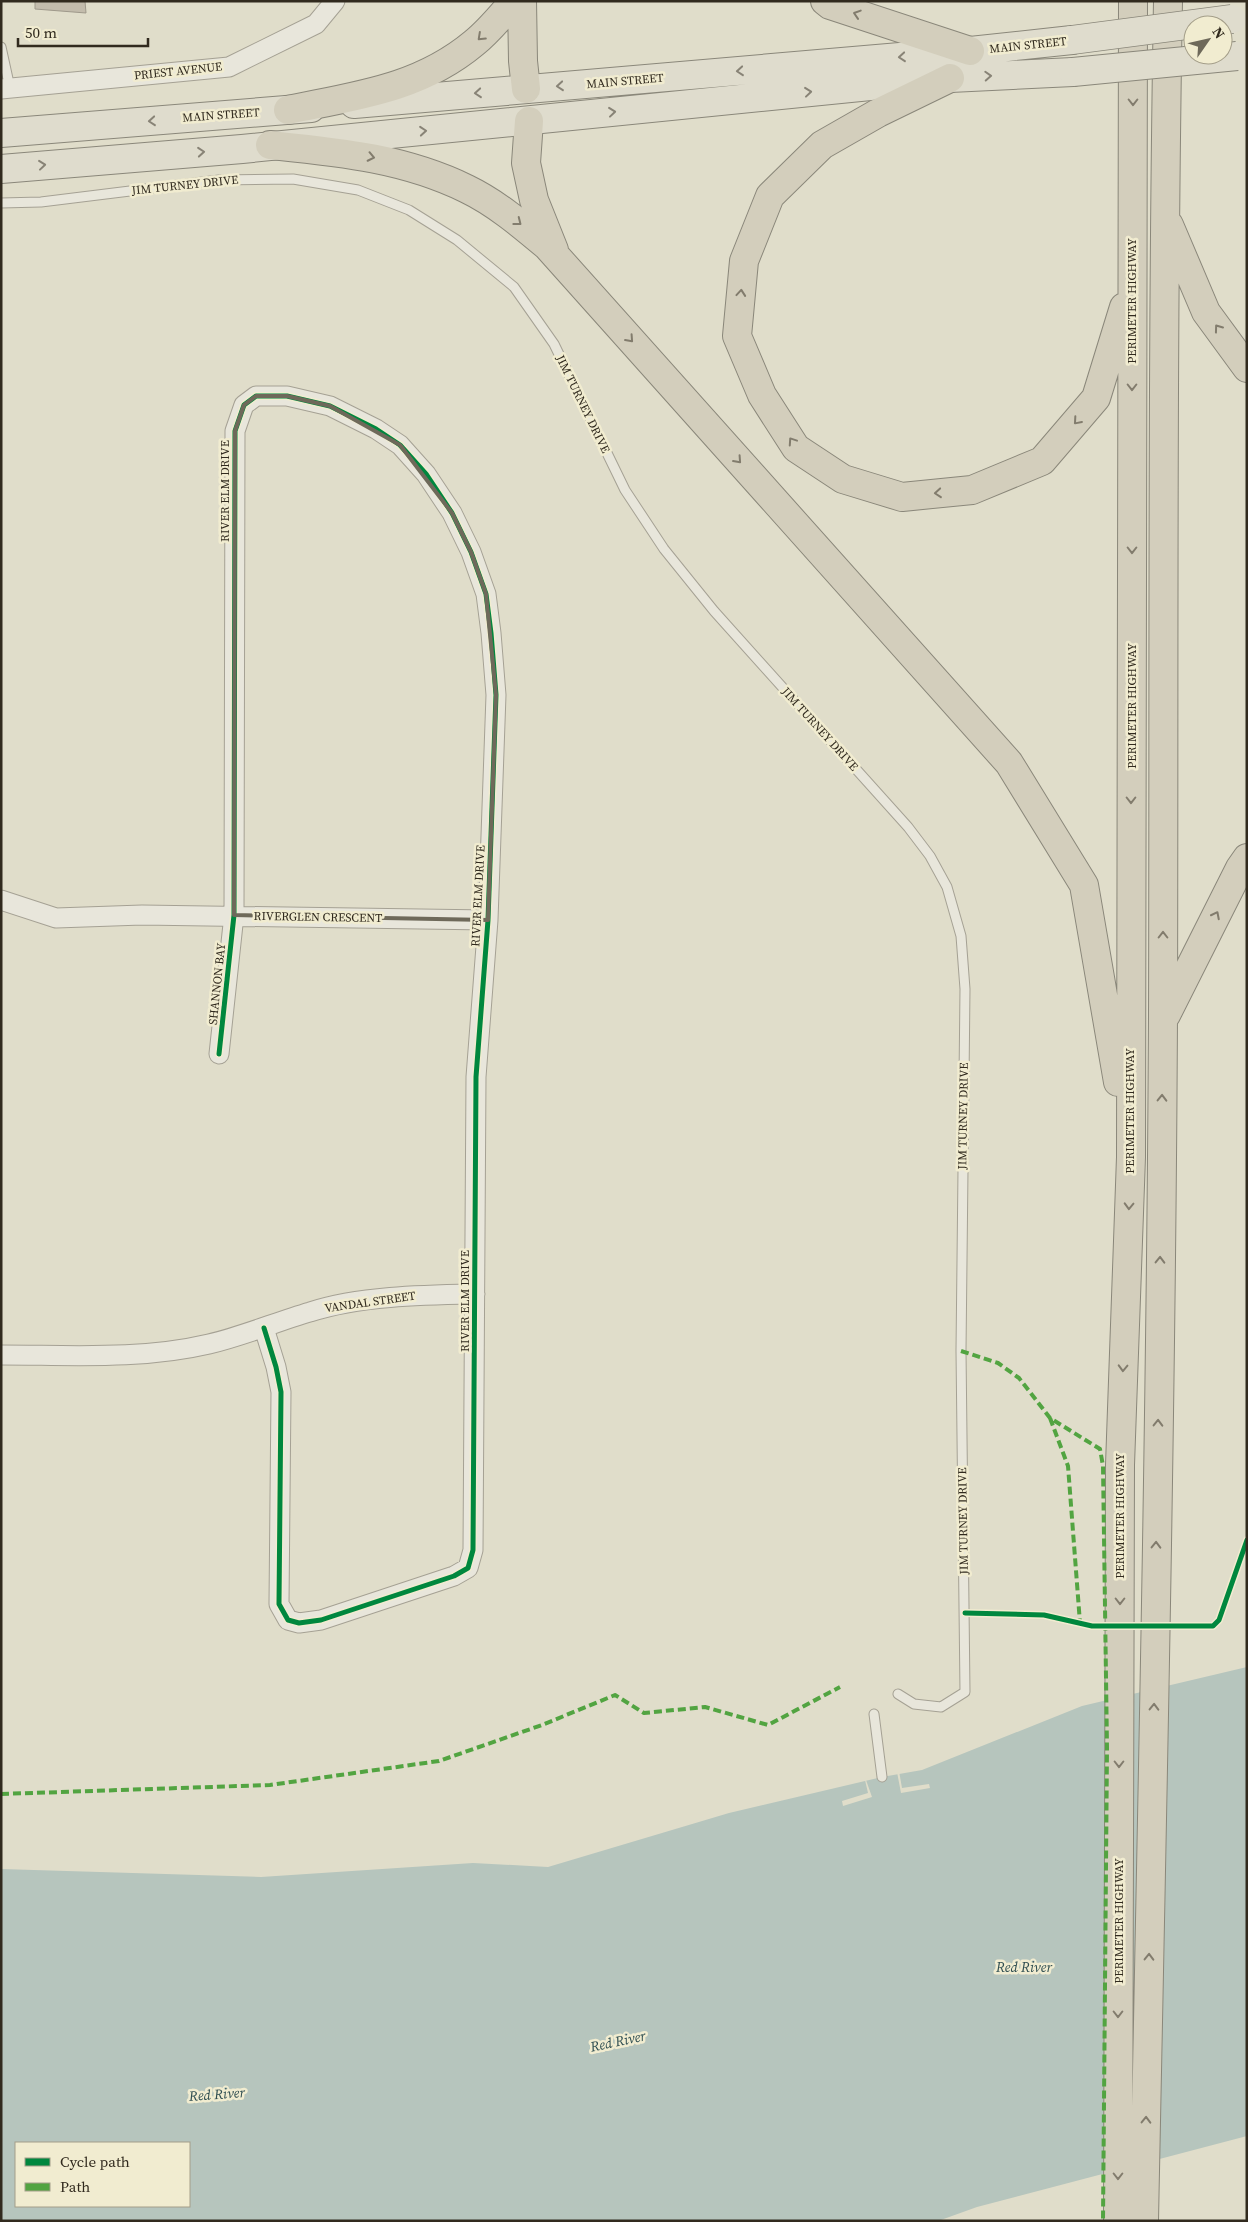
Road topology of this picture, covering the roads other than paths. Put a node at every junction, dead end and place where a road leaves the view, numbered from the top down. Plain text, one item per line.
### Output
1 (335, 1) edge
2 (514, 1) edge
3 (522, 1) edge
4 (825, 1) edge
5 (1133, 1) edge
6 (1168, 1) edge
7 (1240, 18) edge
8 (1, 47) edge
9 (970, 51) junction
10 (1242, 56) edge
11 (950, 78) junction
12 (5, 88) edge
13 (526, 89) junction
14 (288, 110) junction
15 (529, 121) junction
16 (1, 133) edge
17 (270, 145) junction
18 (1, 170) edge
19 (1, 203) edge
20 (1164, 213) junction
21 (558, 258) junction
22 (1132, 280) junction
23 (1247, 368) edge
24 (1247, 858) edge
25 (1, 900) edge
26 (234, 915) junction
27 (488, 920) junction
28 (1163, 1021) junction
29 (219, 1054) dead end
30 (1131, 1157) junction
31 (475, 1294) junction
32 (264, 1328) junction
33 (1, 1355) edge
34 (898, 1694) dead end
35 (874, 1714) dead end
36 (882, 1776) dead end
37 (1118, 2221) edge
38 (1144, 2221) edge

1 - 12 street, PRIEST AVENUE
2 -> 14 highway
3 - 13 highway
9 -> 4 highway
5 -> 22 highway, PERIMETER HIGHWAY
6 - 20 highway
7 - 9 main road, MAIN STREET, bridge
8 - 12 lane
9 -> 13 main road, MAIN STREET
11 -> 10 main road, bridge
15 -> 11 main road
22 -> 11 highway
13 -> 14 main road, MAIN STREET
14 -> 16 main road, MAIN STREET
17 -> 15 main road
15 - 21 highway
18 -> 17 main road
17 -> 21 highway
19 - 34 lane, JIM TURNEY DRIVE
23 -> 20 highway
28 -> 20 highway
21 -> 30 highway
22 -> 30 highway, PERIMETER HIGHWAY
28 -> 24 highway
25 - 26 street, RIVERGLEN CRESCENT
26 - 27 street, RIVERGLEN CRESCENT
26 - 27 street, RIVER ELM DRIVE
26 - 29 street, SHANNON BAY
27 - 31 street, RIVER ELM DRIVE
38 -> 28 highway
30 -> 37 highway, PERIMETER HIGHWAY
31 - 32 street, VANDAL STREET
31 - 32 street, RIVER ELM DRIVE
32 - 33 street, VANDAL STREET
35 - 36 lane

